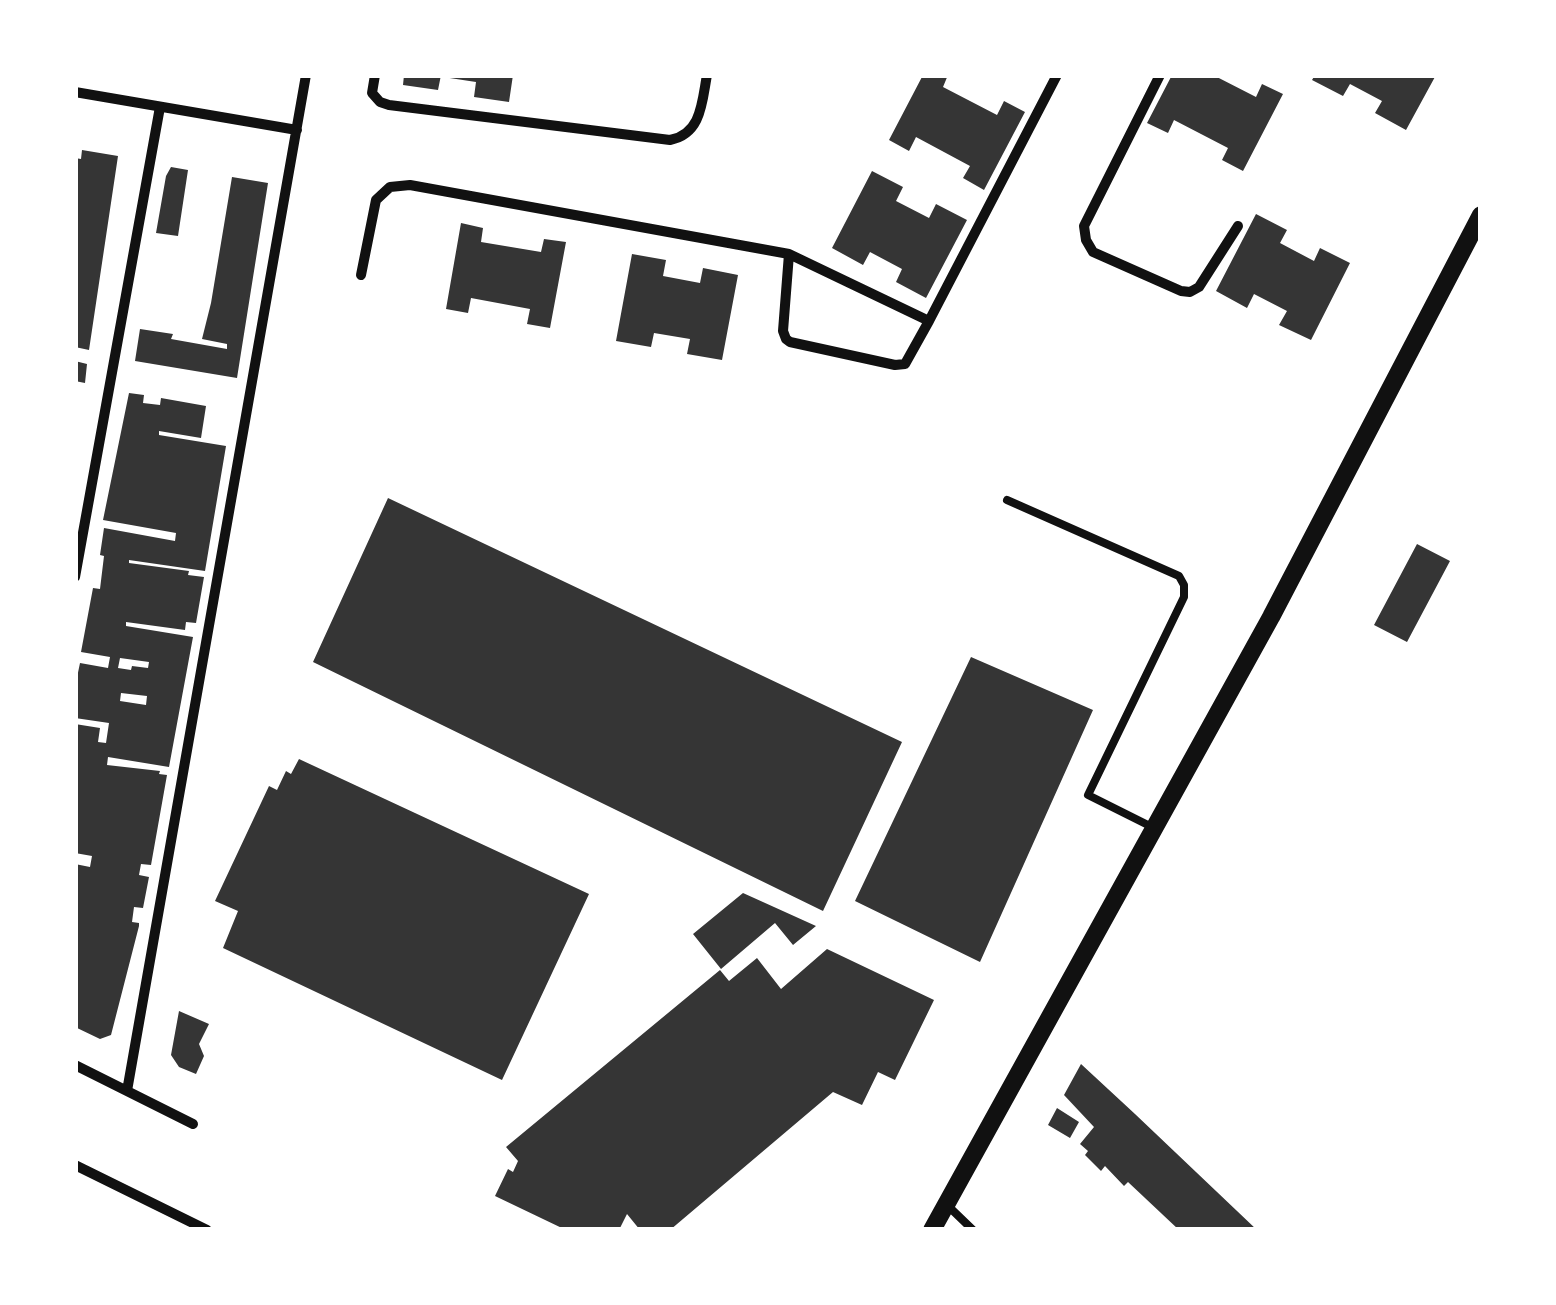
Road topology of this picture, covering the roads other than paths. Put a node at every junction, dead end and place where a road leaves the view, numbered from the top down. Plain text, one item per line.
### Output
1 (306, 75) edge
2 (374, 75) edge
3 (708, 75) edge
4 (1057, 75) edge
5 (1160, 75) edge
6 (75, 92) edge
7 (160, 107) junction
8 (298, 130) junction
9 (1481, 215) edge
10 (1238, 226) dead end
11 (790, 254) junction
12 (360, 275) dead end
13 (928, 321) junction
14 (1007, 500) dead end
15 (75, 578) edge
16 (1154, 828) junction
17 (75, 1065) edge
18 (127, 1091) junction
19 (193, 1124) dead end
20 (75, 1165) edge
21 (946, 1204) junction
22 (207, 1230) edge
23 (932, 1230) edge
24 (973, 1230) edge

1 - 8 street
2 - 3 street
4 - 13 street
5 - 10 street
6 - 7 street
7 - 8 street
7 - 15 street
8 - 18 street
9 - 16 street
11 - 12 street
11 - 13 street
11 - 13 street
14 - 16 lane
16 - 21 street
17 - 18 street
18 - 19 street
20 - 22 street
21 - 23 street
21 - 24 lane

